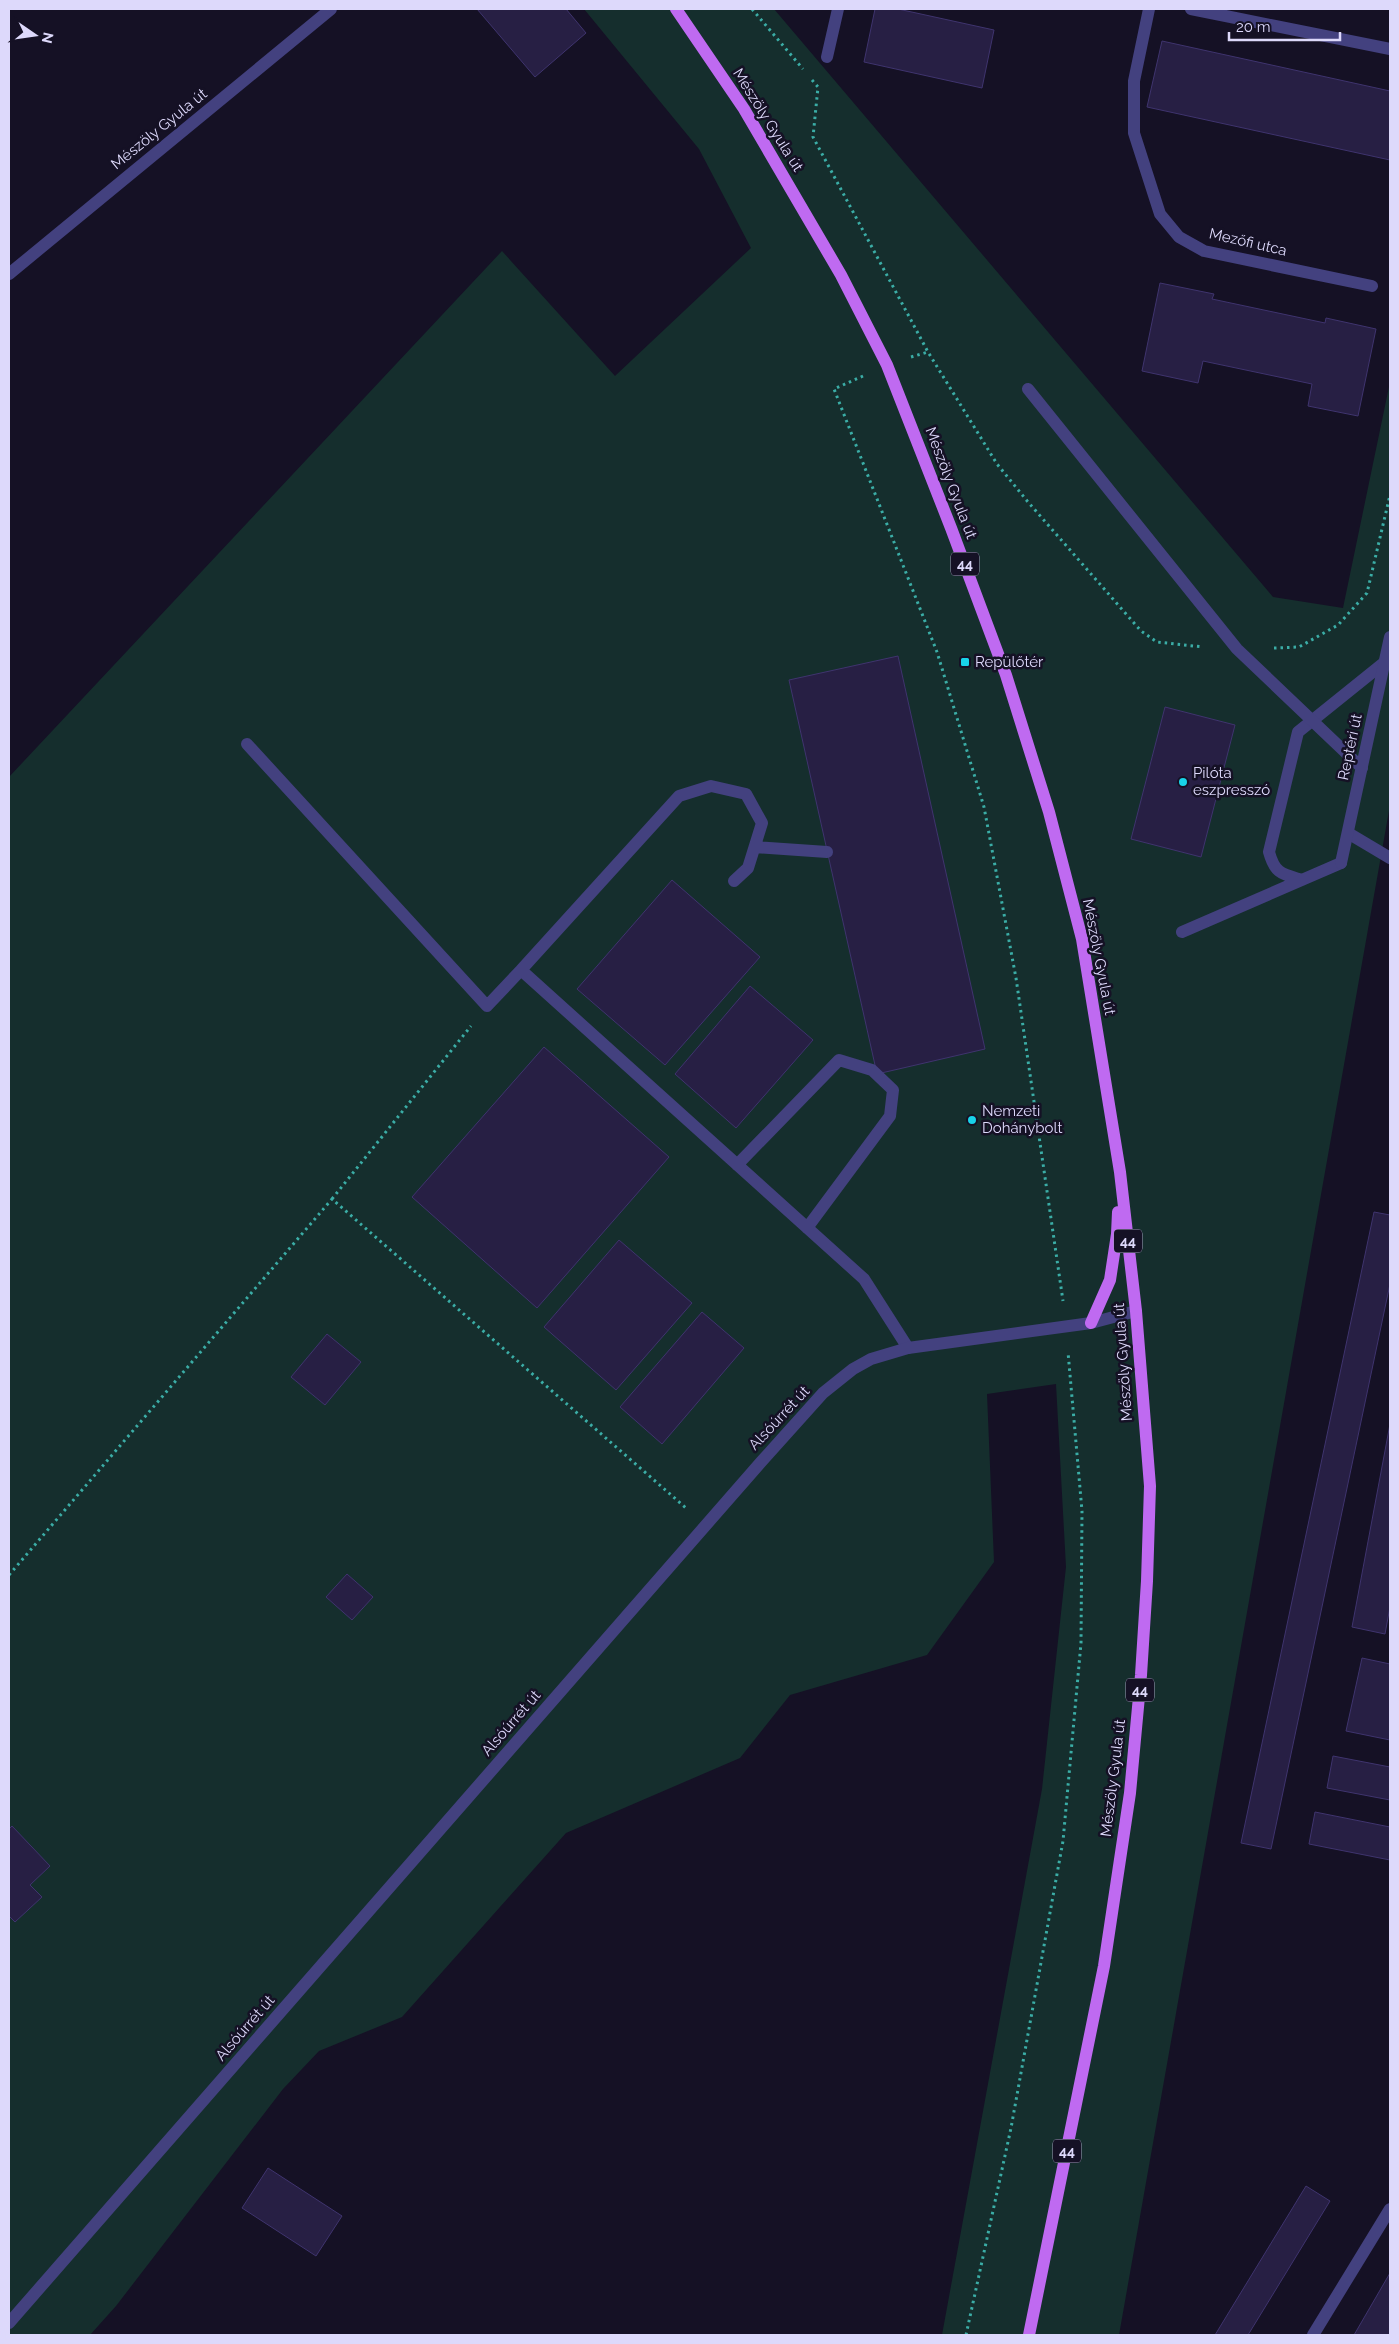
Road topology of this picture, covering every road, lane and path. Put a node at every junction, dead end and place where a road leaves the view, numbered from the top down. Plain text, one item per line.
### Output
1 (331, 9) edge
2 (676, 9) edge
3 (752, 9) edge
4 (838, 9) edge
5 (1150, 9) edge
6 (1191, 9) edge
7 (1390, 50) edge
8 (827, 57) dead end
9 (9, 274) edge
10 (1372, 286) dead end
11 (1028, 390) dead end
12 (1390, 495) edge
13 (1390, 637) edge
14 (1237, 649) junction
15 (1385, 662) junction
16 (1312, 720) junction
17 (247, 744) dead end
18 (1362, 768) junction
19 (1348, 833) junction
20 (755, 848) junction
21 (828, 852) dead end
22 (1390, 858) edge
23 (1302, 880) junction
24 (734, 881) dead end
25 (1182, 932) dead end
26 (521, 970) junction
27 (487, 1006) junction
28 (737, 1165) junction
29 (1120, 1172) junction
30 (332, 1199) junction
31 (807, 1228) junction
32 (1136, 1310) junction
33 (1091, 1323) junction
34 (908, 1348) junction
35 (705, 1525) junction
36 (9, 1575) edge
37 (1390, 2209) edge
38 (9, 2323) edge
39 (1029, 2335) edge
40 (1313, 2335) edge

1 - 9 street, Mészöly Gyula út
2 - 29 main road, Mészöly Gyula út / 44
3 - 14 path
4 - 8 street
5 - 10 street, Mezőfi utca
6 - 7 street
11 - 14 street
12 - 14 path
13 - 15 street, Reptéri út
14 - 16 street
15 - 16 street
15 - 18 street, Reptéri út
16 - 18 street
16 - 23 street
17 - 27 street
18 - 19 street, Reptéri út
19 - 22 street
19 - 23 street, Reptéri út
20 - 21 street
20 - 24 street
20 - 26 street
23 - 25 street
26 - 27 street
26 - 28 street
27 - 30 path
28 - 31 street
28 - 31 street
29 - 32 main road, Mészöly Gyula út / 44
29 - 33 main road
30 - 35 path
30 - 36 path
31 - 34 street
32 - 33 street, Alsóúrrét út
32 - 39 main road, Mészöly Gyula út / 44
33 - 34 street, Alsóúrrét út
34 - 35 street, Alsóúrrét út
35 - 38 street, Alsóúrrét út
37 - 40 street

